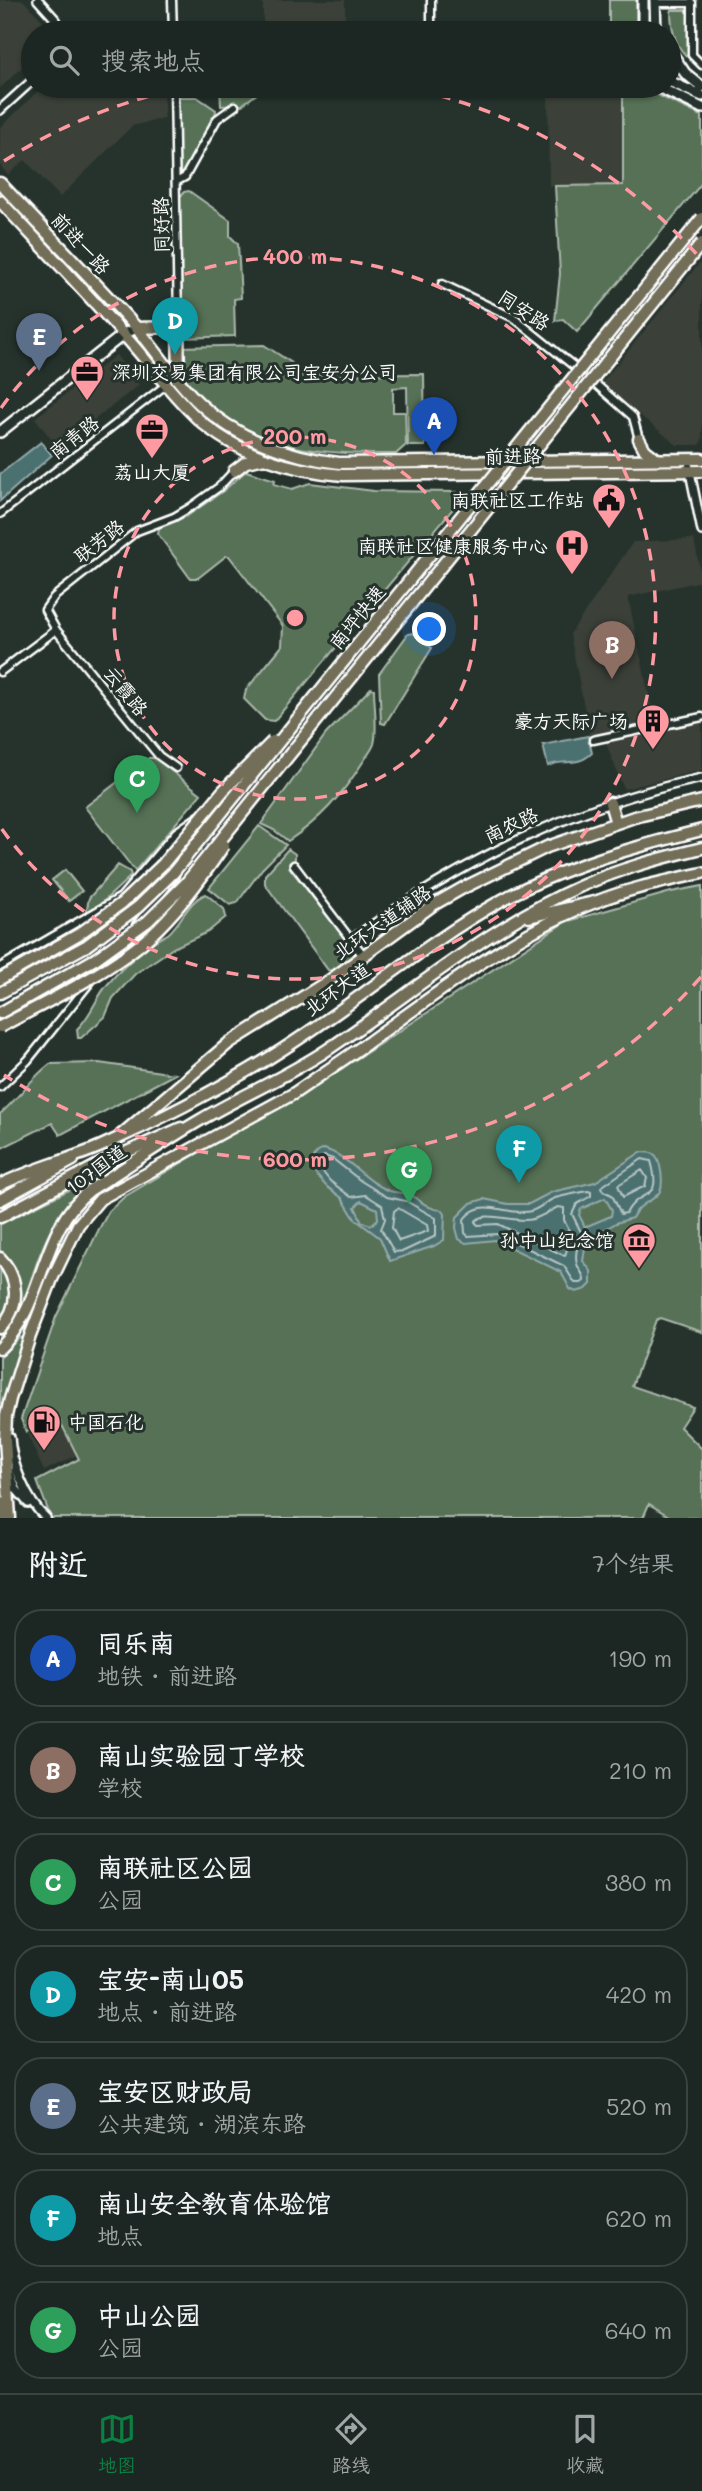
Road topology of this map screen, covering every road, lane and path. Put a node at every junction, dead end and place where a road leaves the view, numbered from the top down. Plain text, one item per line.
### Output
1 (38, 0) edge
2 (172, 0) edge
3 (431, 0) edge
4 (643, 0) edge
5 (655, 4) edge
6 (56, 21) edge
7 (173, 21) edge
8 (431, 21) edge
9 (642, 21) edge
10 (660, 21) edge
11 (702, 65) edge
12 (681, 67) edge
13 (681, 86) edge
14 (702, 87) edge
15 (21, 91) edge
16 (702, 96) edge
17 (174, 98) edge
18 (681, 98) edge
19 (235, 106) dead end
20 (702, 108) edge
21 (0, 110) edge
22 (176, 182) junction
23 (0, 183) edge
24 (0, 201) edge
25 (702, 218) edge
26 (702, 243) edge
27 (442, 284) dead end
28 (178, 324) junction
29 (136, 328) junction
30 (124, 334) junction
31 (180, 382) junction
32 (167, 384) junction
33 (211, 413) junction
34 (203, 423) junction
35 (227, 424) junction
36 (0, 432) edge
37 (220, 435) junction
38 (639, 439) junction
39 (230, 441) junction
40 (266, 458) junction
41 (702, 459) edge
42 (626, 460) junction
43 (658, 460) junction
44 (687, 460) junction
45 (234, 471) junction
46 (690, 471) junction
47 (702, 471) edge
48 (468, 509) dead end
49 (0, 514) edge
50 (702, 531) edge
51 (56, 630) junction
52 (0, 672) edge
53 (702, 717) edge
54 (292, 725) junction
55 (593, 740) dead end
56 (176, 768) dead end
57 (702, 778) edge
58 (236, 800) junction
59 (702, 801) edge
60 (610, 803) junction
61 (245, 811) junction
62 (616, 823) junction
63 (702, 830) edge
64 (702, 848) edge
65 (294, 865) dead end
66 (702, 873) edge
67 (598, 901) junction
68 (515, 920) junction
69 (351, 940) junction
70 (364, 956) junction
71 (0, 967) edge
72 (0, 979) edge
73 (0, 993) edge
74 (0, 1013) edge
75 (0, 1027) edge
76 (0, 1087) edge
77 (204, 1118) junction
78 (118, 1137) junction
79 (97, 1147) joint
80 (42, 1172) junction
81 (0, 1185) edge
82 (0, 1200) edge
83 (0, 1217) edge
84 (0, 1258) edge
85 (0, 1328) edge
86 (0, 1348) edge
87 (10, 1437) dead end
88 (8, 1464) junction
89 (0, 1502) edge
90 (37, 1510) junction
91 (3, 1518) edge
92 (10, 1518) edge
93 (46, 1518) edge

1 - 6 street
2 - 7 street
3 - 8 street
4 - 9 main road
5 - 10 main road
5 - 11 street
12 - 14 main road
13 - 16 main road
15 - 21 street
17 - 22 street
18 - 20 main road
19 - 22 street, 同好路
22 - 28 street, 同好路
23 - 29 main road, 前进一路
24 - 30 main road, 前进一路
25 - 54 main road, 南坪快速, bridge
26 - 61 main road, 南坪快速, bridge
27 - 38 street, 同安路
28 - 29 main road
28 - 31 main road
29 - 30 main road
29 - 31 main road, 前进路
30 - 32 main road, 前进路
30 - 36 main road
31 - 33 main road, 前进路
32 - 34 main road, 前进路
32 - 49 street, 南青路
33 - 34 main road
33 - 35 main road, 前进路
34 - 37 main road, 前进路
35 - 37 main road
35 - 42 main road, 前进路
37 - 39 main road, 前进路
38 - 42 main road
38 - 43 main road
39 - 40 main road, 前进路
39 - 45 main road
40 - 45 main road
40 - 46 main road, 前进路
41 - 44 main road, 前进路
42 - 43 main road, 前进路
43 - 44 main road, 前进路
44 - 46 street
45 - 51 street, 联芳路
46 - 47 main road, 前进路
46 - 50 street
48 - 58 street
51 - 52 street
51 - 56 street, 云霞路
53 - 55 street
54 - 72 main road, bridge
54 - 73 main road, 南坪快速, bridge
57 - 60 street, 南农路
58 - 71 street
58 - 76 street
59 - 62 main road, 北环大道辅路
60 - 62 main road
60 - 69 street, 南农路
61 - 74 main road, 南坪快速, bridge
61 - 75 main road, bridge
62 - 70 main road, 北环大道辅路
63 - 78 main road, 北环大道
64 - 68 main road
65 - 69 street
66 - 67 main road
67 - 68 main road
67 - 88 main road
68 - 77 main road
69 - 70 street
70 - 78 main road, 北环大道辅路
77 - 83 main road
77 - 86 main road, 107国道
78 - 79 main road, 北环大道
79 - 80 main road, 107国道
80 - 81 main road, 107国道
80 - 82 main road
84 - 85 main road
87 - 90 street
88 - 90 street
88 - 92 main road
89 - 91 main road
90 - 93 street

